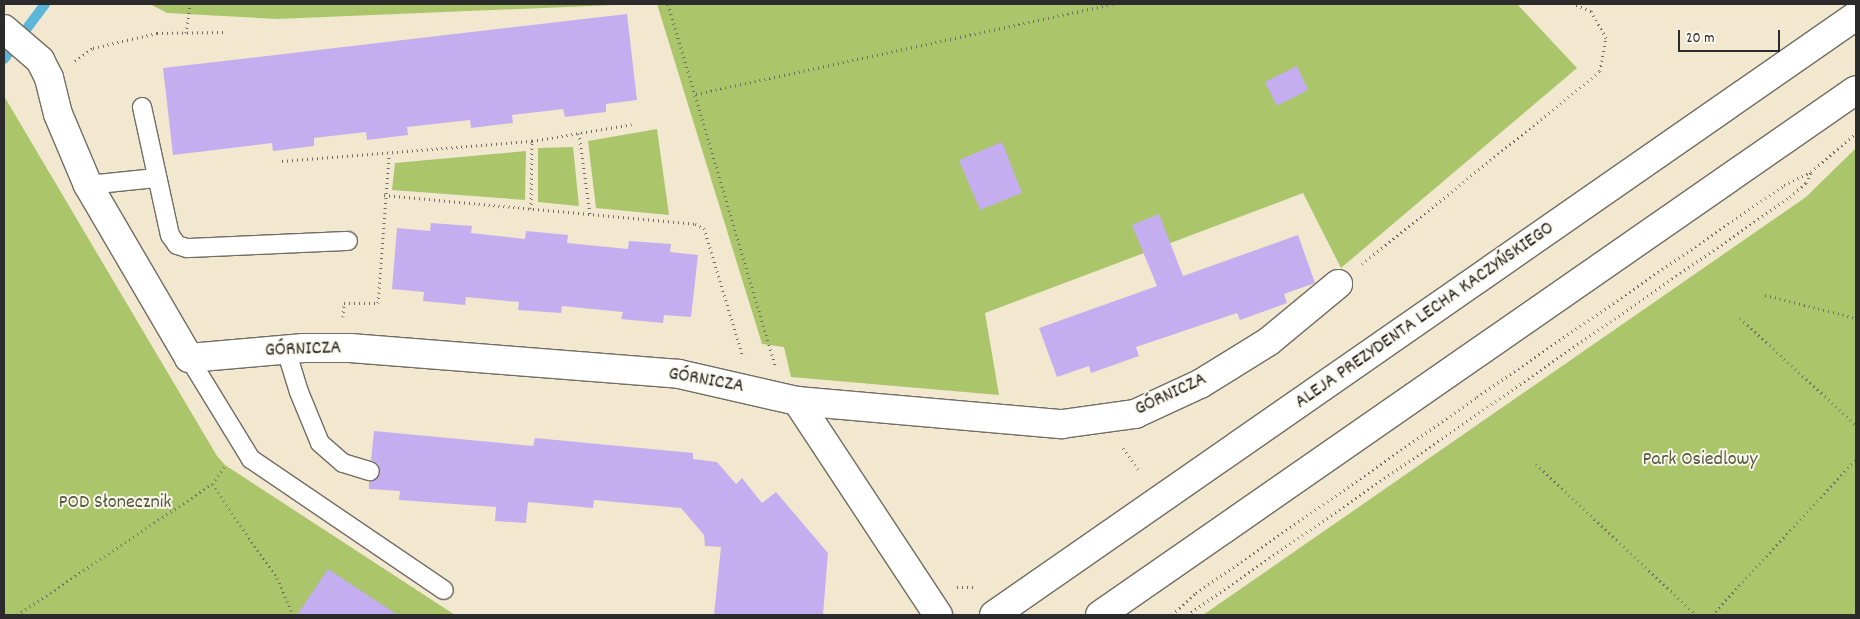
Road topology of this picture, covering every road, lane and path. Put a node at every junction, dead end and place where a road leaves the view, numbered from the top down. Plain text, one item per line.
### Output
1 (190, 4) edge
2 (668, 4) edge
3 (1112, 4) edge
4 (1574, 4) edge
5 (1856, 16) edge
6 (4, 29) edge
7 (225, 32) dead end
8 (186, 33) junction
9 (45, 69) junction
10 (1856, 90) edge
11 (696, 94) junction
12 (142, 107) dead end
13 (632, 124) dead end
14 (579, 133) junction
15 (1856, 133) edge
16 (532, 141) junction
17 (389, 155) junction
18 (282, 161) dead end
19 (1811, 172) junction
20 (156, 178) junction
21 (88, 185) junction
22 (384, 194) junction
23 (531, 209) junction
24 (590, 214) junction
25 (348, 241) dead end
26 (1338, 284) joint
27 (1765, 295) dead end
28 (1740, 318) dead end
29 (1856, 318) edge
30 (342, 326) dead end
31 (286, 350) junction
32 (742, 351) dead end
33 (189, 358) junction
34 (789, 399) junction
35 (1856, 425) edge
36 (243, 446) junction
37 (1856, 458) edge
38 (1536, 464) dead end
39 (370, 471) dead end
40 (212, 484) junction
41 (444, 590) dead end
42 (18, 615) edge
43 (293, 615) edge
44 (938, 615) edge
45 (994, 615) edge
46 (1100, 615) edge
47 (1172, 615) edge
48 (1187, 615) edge
49 (1696, 615) edge
50 (1712, 615) edge

1 - 8 path
2 - 11 path
3 - 11 path
4 - 26 path
5 - 45 main road, ALEJA PREZYDENTA LECHA KACZYŃSKIEGO
6 - 9 main road
7 - 8 path
8 - 9 path
9 - 21 main road
10 - 46 main road
11 - 34 path
12 - 20 lane
13 - 14 path
14 - 16 path
14 - 24 path
15 - 19 path
16 - 17 path
16 - 23 path
17 - 18 path
17 - 22 path
19 - 47 path
19 - 48 path
20 - 21 lane
20 - 25 lane
21 - 33 main road
22 - 23 path
22 - 30 path
23 - 24 path
24 - 32 path
26 - 34 main road, GÓRNICZA
27 - 29 path
28 - 35 path
31 - 33 main road, GÓRNICZA
31 - 34 main road, GÓRNICZA
31 - 39 lane
33 - 36 lane
34 - 44 main road
36 - 40 path
36 - 41 lane
37 - 50 path
38 - 49 path
40 - 42 path
40 - 43 path

